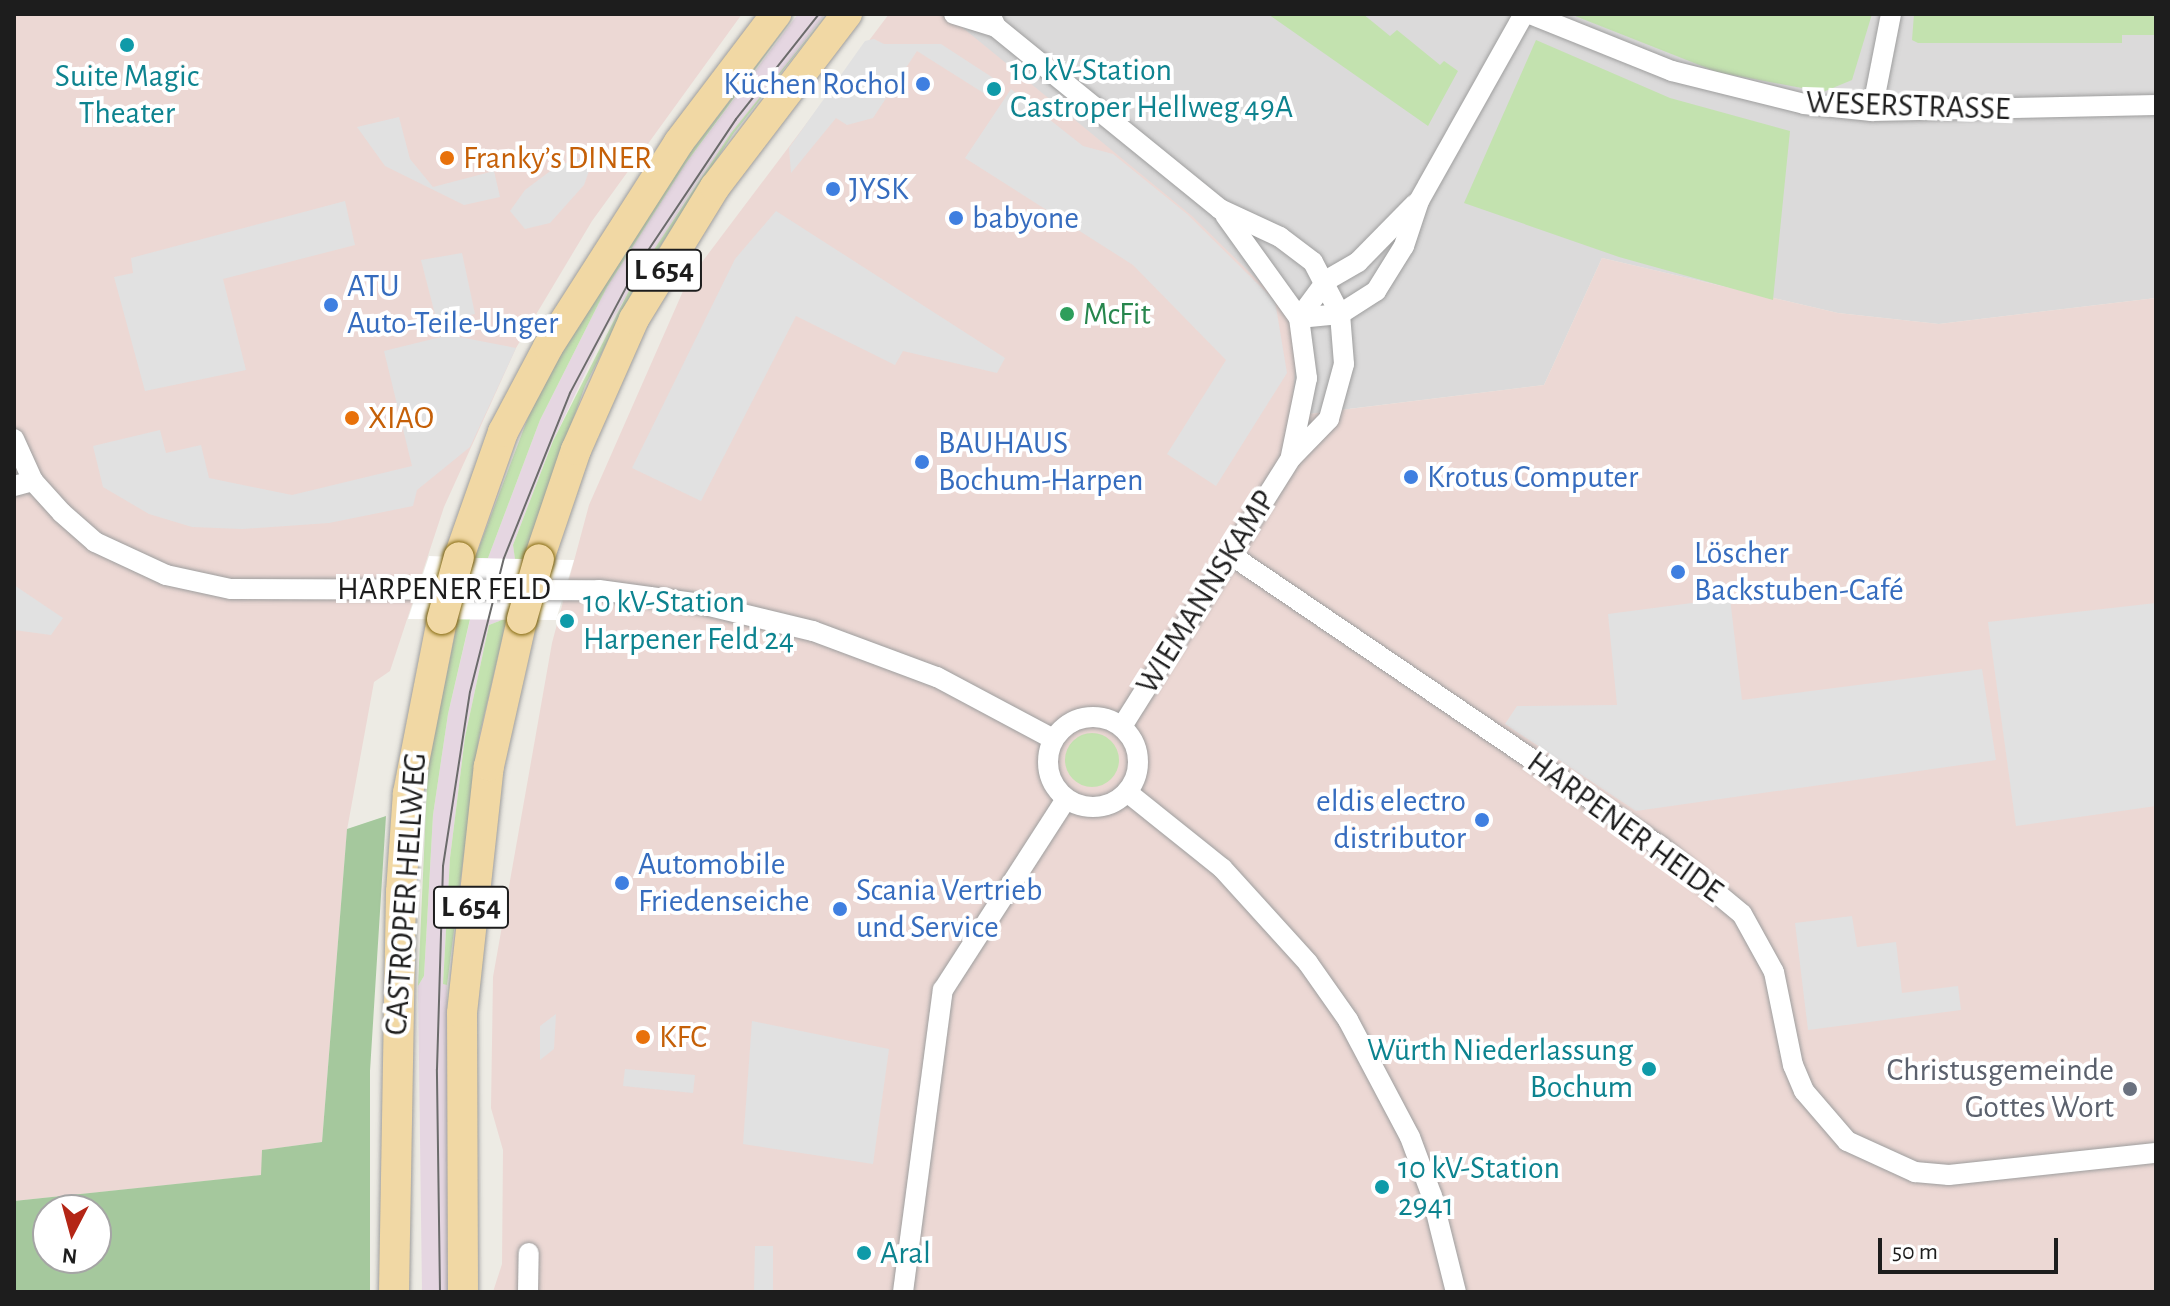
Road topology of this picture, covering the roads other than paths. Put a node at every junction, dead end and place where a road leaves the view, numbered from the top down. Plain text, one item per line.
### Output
1 (776, 14) edge
2 (847, 14) edge
3 (954, 14) edge
4 (1527, 14) edge
5 (1891, 14) edge
6 (993, 21) edge
7 (2156, 105) edge
8 (1872, 111) junction
9 (1419, 201) junction
10 (1220, 209) junction
11 (1327, 280) junction
12 (1340, 314) junction
13 (1299, 318) junction
14 (14, 439) edge
15 (1291, 458) junction
16 (24, 484) edge
17 (1231, 555) junction
18 (1122, 726) junction
19 (1053, 739) junction
20 (1127, 792) junction
21 (1066, 799) junction
22 (2156, 1153) edge
23 (529, 1253) dead end
24 (394, 1292) edge
25 (463, 1292) edge
26 (528, 1292) edge
27 (903, 1292) edge
28 (1456, 1292) edge

1 - 24 main road, CASTROPER HELLWEG / L 654, bridge
2 - 25 main road, CASTROPER HELLWEG / L 654, bridge
3 - 6 street
4 - 8 street, WESERSTRASSE
4 - 9 street, WESERSTRASSE
5 - 8 street
6 - 10 street
7 - 8 street, WESERSTRASSE
9 - 11 street
9 - 12 street
10 - 11 street
10 - 13 street
11 - 12 street
11 - 13 street
12 - 13 street
12 - 15 street, WIEMANNSKAMP
13 - 15 street, WIEMANNSKAMP
14 - 16 street, HARPENER FELD
15 - 17 street, WIEMANNSKAMP
16 - 19 street, HARPENER FELD
17 - 18 street, WIEMANNSKAMP
17 - 22 street, HARPENER HEIDE
18 - 19 street
18 - 20 street
19 - 21 street
20 - 21 street
20 - 28 street
21 - 27 street
23 - 26 street

